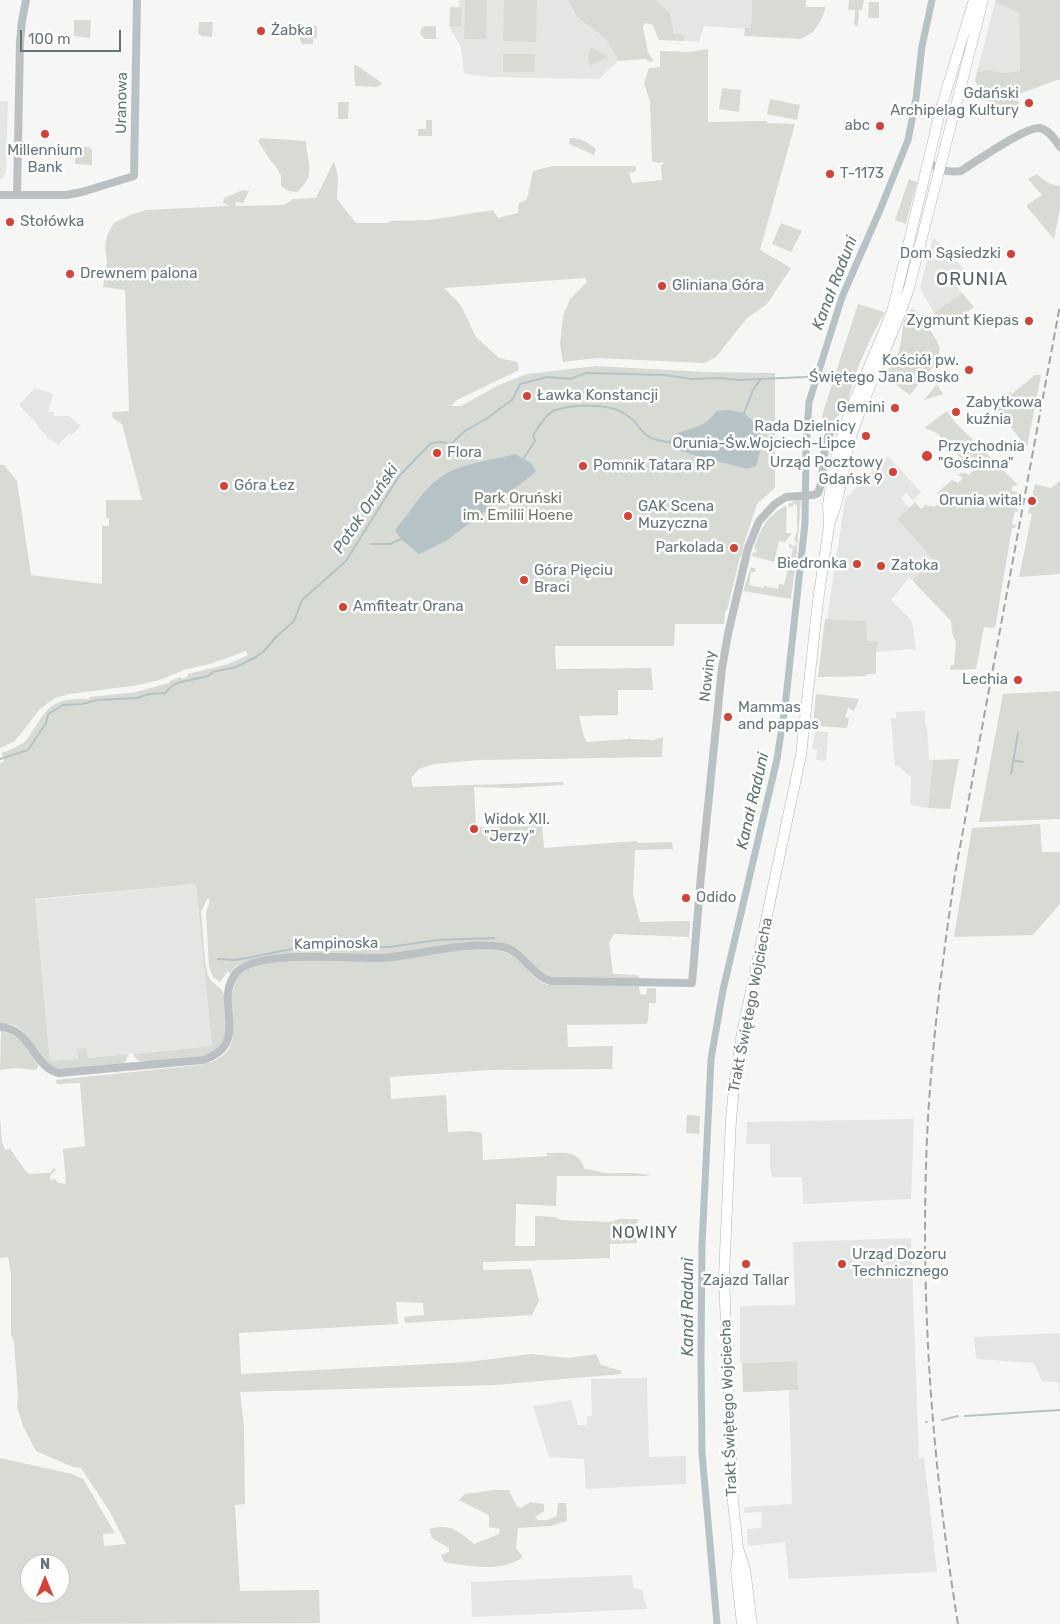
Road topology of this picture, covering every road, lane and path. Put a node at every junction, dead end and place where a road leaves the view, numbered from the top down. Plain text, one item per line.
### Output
1 (26, 0) edge
2 (138, 0) edge
3 (974, 0) edge
4 (983, 0) edge
5 (1060, 147) edge
6 (928, 162) junction
7 (940, 170) junction
8 (924, 180) junction
9 (0, 195) edge
10 (17, 195) junction
11 (847, 432) junction
12 (692, 983) joint
13 (0, 1027) edge
14 (738, 1548) junction
15 (742, 1624) edge
16 (752, 1624) edge

1 - 10 street
2 - 10 street, Uranowa
3 - 6 main road, Trakt Świętego Wojciecha
4 - 7 main road, Trakt Świętego Wojciecha
5 - 7 street
6 - 7 street
6 - 8 main road, Trakt Świętego Wojciecha
7 - 8 street
7 - 11 main road, Trakt Świętego Wojciecha
8 - 11 main road, Trakt Świętego Wojciecha
9 - 10 street
11 - 12 street, Nowiny
11 - 14 main road, Trakt Świętego Wojciecha
12 - 13 street, Kampinoska
14 - 15 main road, Trakt Świętego Wojciecha
14 - 16 main road, Trakt Świętego Wojciecha

